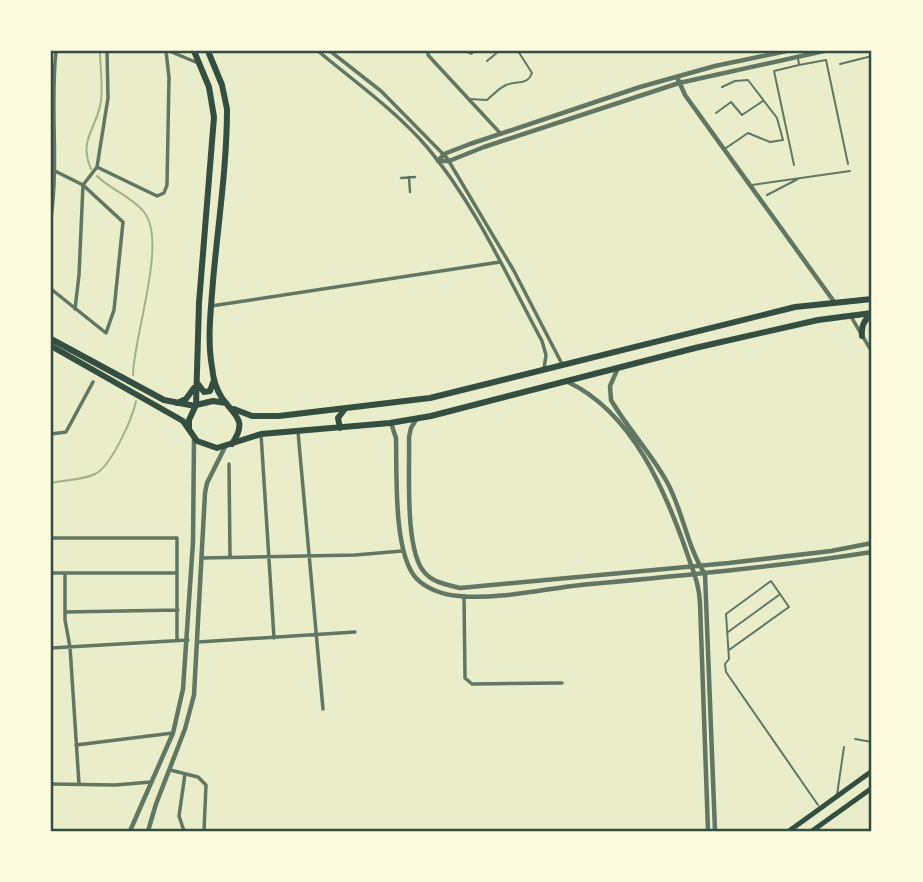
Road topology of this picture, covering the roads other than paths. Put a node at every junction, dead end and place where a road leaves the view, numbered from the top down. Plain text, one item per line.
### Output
1 (56, 51) edge
2 (107, 51) edge
3 (167, 51) edge
4 (194, 51) edge
5 (208, 51) edge
6 (318, 51) edge
7 (330, 51) edge
8 (428, 51) edge
9 (466, 51) edge
10 (474, 51) edge
11 (499, 51) edge
12 (518, 51) edge
13 (787, 51) edge
14 (824, 51) edge
15 (872, 56) edge
16 (797, 57) junction
17 (487, 61) dead end
18 (200, 64) junction
19 (840, 64) dead end
20 (799, 65) junction
21 (677, 77) junction
22 (679, 83) junction
23 (722, 87) dead end
24 (52, 88) edge
25 (468, 99) junction
26 (764, 100) junction
27 (716, 113) dead end
28 (501, 134) junction
29 (53, 135) edge
30 (505, 141) junction
31 (725, 149) junction
32 (444, 154) junction
33 (438, 161) junction
34 (449, 161) junction
35 (848, 164) dead end
36 (794, 165) dead end
37 (97, 167) junction
38 (55, 171) junction
39 (850, 171) dead end
40 (409, 177) junction
41 (415, 177) dead end
42 (802, 177) junction
43 (401, 178) dead end
44 (83, 185) junction
45 (751, 185) junction
46 (52, 190) edge
47 (410, 192) dead end
48 (767, 195) dead end
49 (51, 218) edge
50 (500, 262) junction
51 (51, 289) edge
52 (872, 299) edge
53 (835, 303) junction
54 (211, 306) junction
55 (75, 310) junction
56 (872, 314) edge
57 (850, 315) junction
58 (692, 332) junction
59 (862, 336) junction
60 (668, 338) junction
61 (51, 339) edge
62 (51, 346) edge
63 (695, 348) junction
64 (872, 352) edge
65 (672, 354) junction
66 (562, 364) junction
67 (618, 368) junction
68 (543, 369) junction
69 (214, 377) junction
70 (196, 379) junction
71 (93, 382) dead end
72 (567, 382) junction
73 (177, 404) junction
74 (196, 406) junction
75 (231, 406) junction
76 (344, 410) junction
77 (417, 418) junction
78 (390, 423) junction
79 (340, 428) junction
80 (189, 432) junction
81 (298, 432) junction
82 (51, 434) edge
83 (261, 434) junction
84 (194, 439) junction
85 (228, 446) junction
86 (229, 464) dead end
87 (51, 538) edge
88 (872, 543) edge
89 (402, 551) junction
90 (872, 552) edge
91 (268, 556) junction
92 (309, 556) junction
93 (230, 557) junction
94 (202, 558) junction
95 (692, 565) junction
96 (699, 566) junction
97 (51, 573) edge
98 (177, 573) junction
99 (65, 574) junction
100 (705, 574) junction
101 (696, 575) junction
102 (780, 594) junction
103 (464, 596) junction
104 (178, 610) junction
105 (65, 612) junction
106 (355, 632) dead end
107 (728, 632) junction
108 (317, 635) junction
109 (274, 638) junction
110 (177, 640) junction
111 (188, 640) junction
112 (198, 642) junction
113 (70, 647) junction
114 (51, 648) edge
115 (729, 650) junction
116 (562, 683) dead end
117 (323, 709) dead end
118 (173, 733) junction
119 (855, 739) dead end
120 (872, 742) edge
121 (76, 745) junction
122 (844, 747) dead end
123 (168, 769) junction
124 (872, 771) edge
125 (185, 774) junction
126 (151, 782) junction
127 (51, 784) edge
128 (79, 784) junction
129 (872, 788) edge
130 (837, 797) junction
131 (820, 808) junction
132 (130, 831) edge
133 (149, 831) edge
134 (184, 831) edge
135 (204, 831) edge
136 (708, 831) edge
137 (715, 831) edge
138 (789, 831) edge
139 (813, 831) edge

1 - 24 street
2 - 37 street
3 - 18 street
3 - 37 street
4 - 18 main road
5 - 54 main road
6 - 33 street
7 - 32 street
8 - 25 street
9 - 10 street
11 - 17 lane
12 - 25 lane
13 - 21 street
14 - 16 street
15 - 19 lane
16 - 20 lane
16 - 22 street
18 - 70 main road
20 - 35 lane
20 - 36 lane
21 - 22 street
21 - 28 street
22 - 30 street
22 - 31 street
23 - 26 lane
24 - 29 street
25 - 28 street
26 - 27 lane
26 - 31 lane
28 - 30 street
28 - 32 street
29 - 38 street
30 - 34 street
31 - 45 street
32 - 33 street
32 - 34 street
33 - 34 street
33 - 50 street
34 - 66 street
37 - 44 street
38 - 44 street
38 - 46 street
39 - 42 lane
40 - 41 street
40 - 43 street
40 - 47 street
42 - 45 lane
42 - 48 lane
44 - 55 street
44 - 55 street
45 - 53 street
46 - 49 street
50 - 54 street
50 - 68 street
51 - 55 street
52 - 53 main road
53 - 58 main road
54 - 69 main road
56 - 57 main road
56 - 59 main road
57 - 59 street
57 - 63 main road
58 - 60 main road
58 - 63 main road
59 - 64 street
60 - 65 main road
60 - 66 main road
61 - 73 main road
62 - 80 main road
63 - 65 main road
65 - 67 main road
66 - 68 main road
67 - 72 main road
67 - 96 street
68 - 76 main road
69 - 70 main road
69 - 75 main road
70 - 73 main road
70 - 74 main road
71 - 82 street
72 - 77 main road
72 - 95 street
73 - 74 main road
74 - 75 main road
74 - 80 main road
75 - 76 main road
75 - 85 main road
76 - 79 main road
77 - 78 main road
77 - 95 street
78 - 79 main road
78 - 89 street
79 - 81 main road
80 - 84 main road
81 - 83 main road
81 - 92 street
83 - 85 main road
83 - 91 street
84 - 85 main road
84 - 111 street
85 - 94 street
86 - 93 street
87 - 98 street
88 - 96 street
89 - 92 street
89 - 103 street
90 - 100 street
91 - 92 street
91 - 93 street
91 - 109 street
92 - 108 street
93 - 94 street
94 - 112 street
95 - 96 street
95 - 101 street
96 - 100 street
97 - 99 street
98 - 99 street
98 - 104 street
99 - 105 street
100 - 101 street
100 - 137 street
101 - 103 street
101 - 136 street
102 - 107 lane
102 - 107 lane
102 - 115 lane
103 - 116 street
104 - 105 street
104 - 110 street
105 - 113 street
106 - 108 street
107 - 115 lane
108 - 109 street
108 - 117 street
109 - 112 street
110 - 111 street
110 - 113 street
111 - 112 street
111 - 118 street
112 - 123 street
113 - 114 street
113 - 121 street
115 - 131 lane
118 - 121 street
118 - 126 street
119 - 120 lane
121 - 128 street
122 - 130 lane
123 - 125 street
123 - 133 street
124 - 130 main road
125 - 134 street
125 - 135 street
126 - 128 street
126 - 132 street
127 - 128 street
129 - 139 main road
130 - 131 main road
131 - 138 main road

